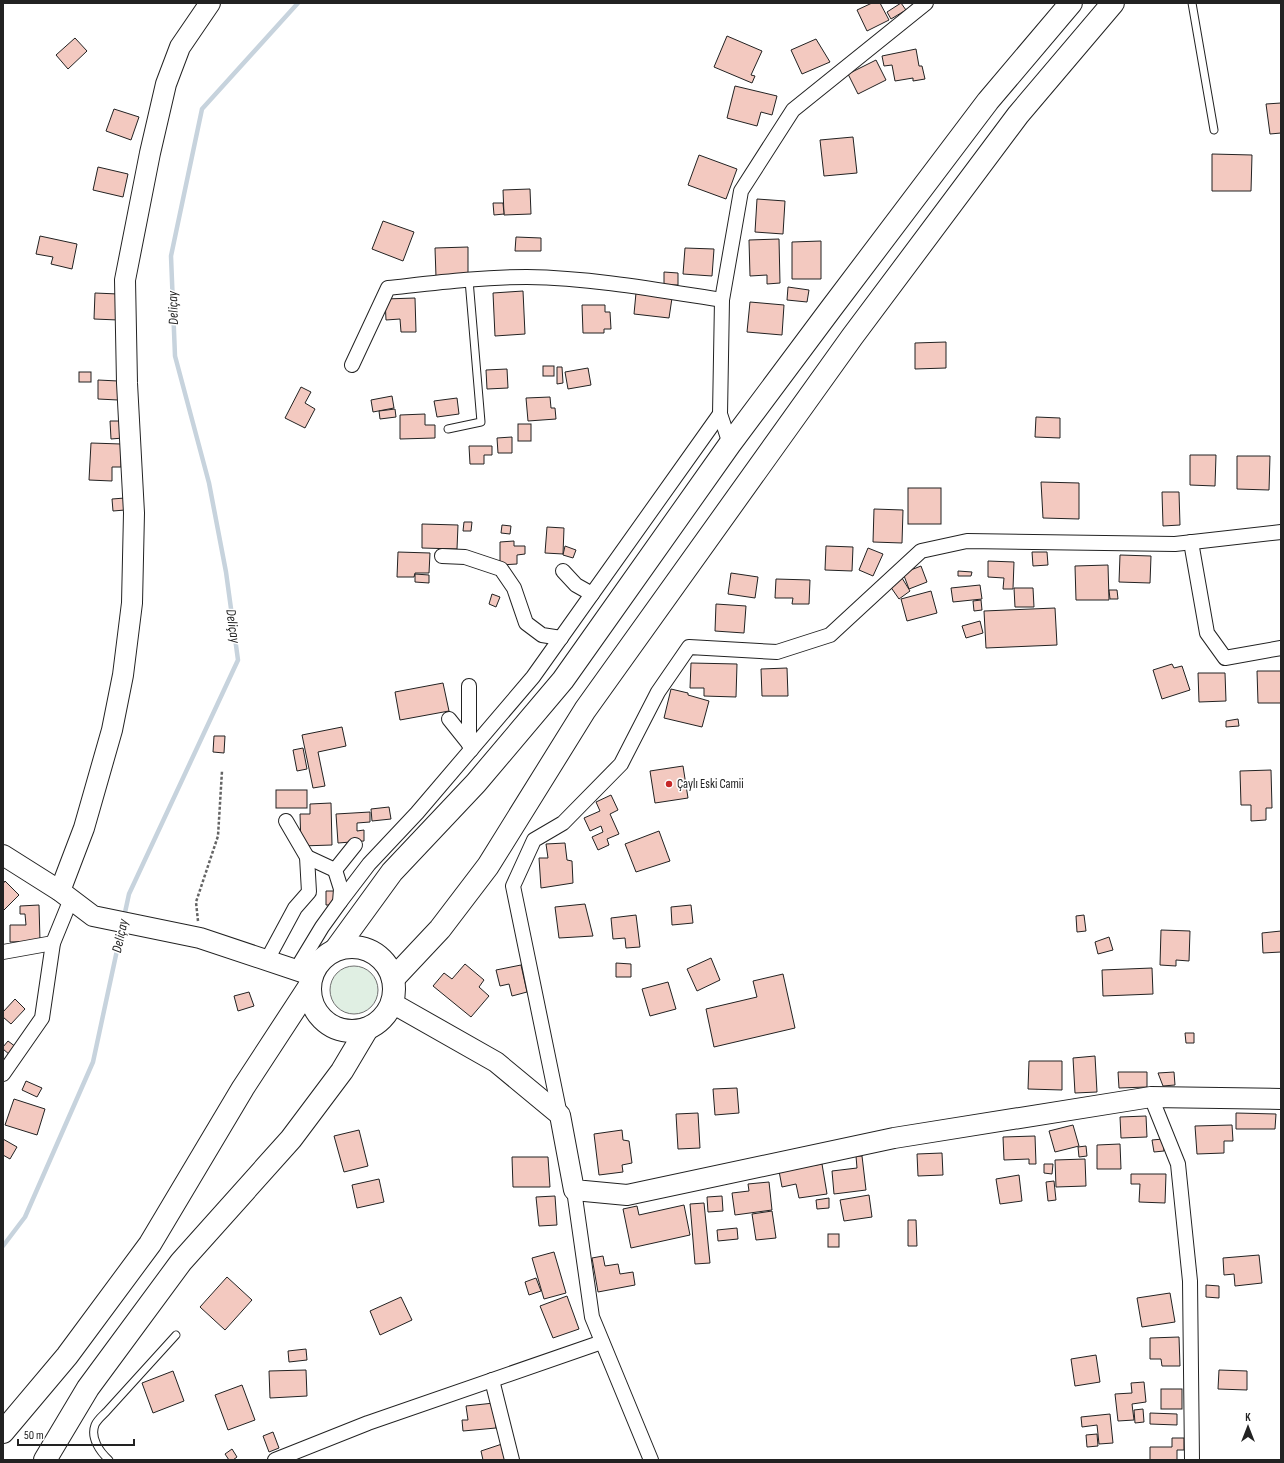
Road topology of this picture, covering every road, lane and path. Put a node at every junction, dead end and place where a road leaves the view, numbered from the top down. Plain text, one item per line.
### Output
1 (210, 3) edge
2 (926, 3) edge
3 (1072, 3) edge
4 (1112, 3) edge
5 (1192, 3) edge
6 (1214, 130) dead end
7 (469, 280) junction
8 (722, 300) junction
9 (352, 365) dead end
10 (720, 414) junction
11 (448, 429) dead end
12 (730, 444) junction
13 (1281, 532) edge
14 (1192, 542) junction
15 (442, 556) dead end
16 (563, 571) dead end
17 (592, 594) junction
18 (561, 638) junction
19 (1281, 648) edge
20 (470, 686) dead end
21 (448, 719) dead end
22 (470, 747) junction
23 (222, 771) dead end
24 (286, 822) dead end
25 (355, 845) dead end
26 (3, 855) edge
27 (308, 857) junction
28 (335, 870) junction
29 (66, 895) junction
30 (340, 902) junction
31 (200, 938) junction
32 (53, 943) junction
33 (336, 949) junction
34 (3, 952) edge
35 (267, 960) junction
36 (305, 977) junction
37 (393, 979) junction
38 (392, 1003) junction
39 (367, 1029) junction
40 (3, 1074) edge
41 (1151, 1097) junction
42 (1281, 1099) edge
43 (560, 1115) junction
44 (574, 1190) junction
45 (176, 1335) dead end
46 (602, 1342) junction
47 (492, 1380) junction
48 (3, 1432) edge
49 (45, 1460) edge
50 (109, 1460) edge
51 (275, 1460) edge
52 (512, 1460) edge
53 (651, 1460) edge
54 (1192, 1460) edge

1 - 29 street
2 - 8 street
3 - 12 highway
4 - 37 highway
5 - 6 lane
7 - 8 street
7 - 9 street
7 - 11 lane
8 - 10 street
10 - 12 street
10 - 17 street
12 - 33 highway
13 - 14 street
14 - 19 street
14 - 43 street
15 - 18 street
16 - 17 street
17 - 18 street
18 - 22 street
20 - 22 street
21 - 22 street
22 - 30 street
23 - 31 path
24 - 27 street
25 - 28 street
26 - 29 street
27 - 28 street
27 - 35 street
28 - 30 street
29 - 31 street
29 - 32 street
30 - 36 street
31 - 35 street
32 - 34 street
32 - 40 street
33 - 36 highway
33 - 37 highway
35 - 36 street
36 - 39 highway
36 - 48 highway
37 - 38 highway
38 - 39 highway
38 - 43 street
39 - 49 highway
41 - 42 street
41 - 44 street
41 - 54 street
43 - 44 street
44 - 46 street
45 - 50 lane
46 - 47 street
46 - 53 street
47 - 51 street
47 - 52 street

